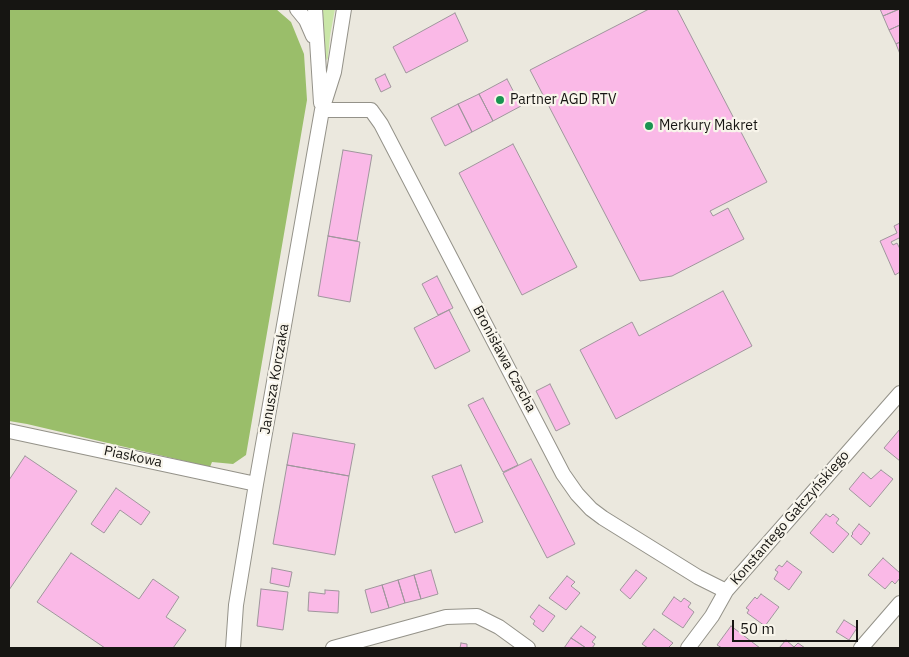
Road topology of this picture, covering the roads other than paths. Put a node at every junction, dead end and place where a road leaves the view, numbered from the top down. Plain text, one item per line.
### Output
1 (297, 9) edge
2 (315, 9) edge
3 (346, 10) edge
4 (318, 45) junction
5 (322, 110) junction
6 (900, 392) edge
7 (9, 431) edge
8 (256, 484) junction
9 (726, 590) junction
10 (900, 603) edge
11 (233, 648) edge
12 (333, 648) edge
13 (528, 648) edge
14 (688, 648) edge
15 (861, 648) edge

1 - 4 street, Janusza Korczaka
2 - 4 street, Janusza Korczaka
3 - 5 street, Janusza Korczaka
4 - 5 street, Janusza Korczaka
5 - 8 street, Janusza Korczaka
5 - 9 street, Bronisława Czecha
6 - 9 street, Konstantego Gałczyńskiego
7 - 8 street, Piaskowa
8 - 11 street, Janusza Korczaka
9 - 14 street, Konstantego Gałczyńskiego
10 - 15 street
12 - 13 street

